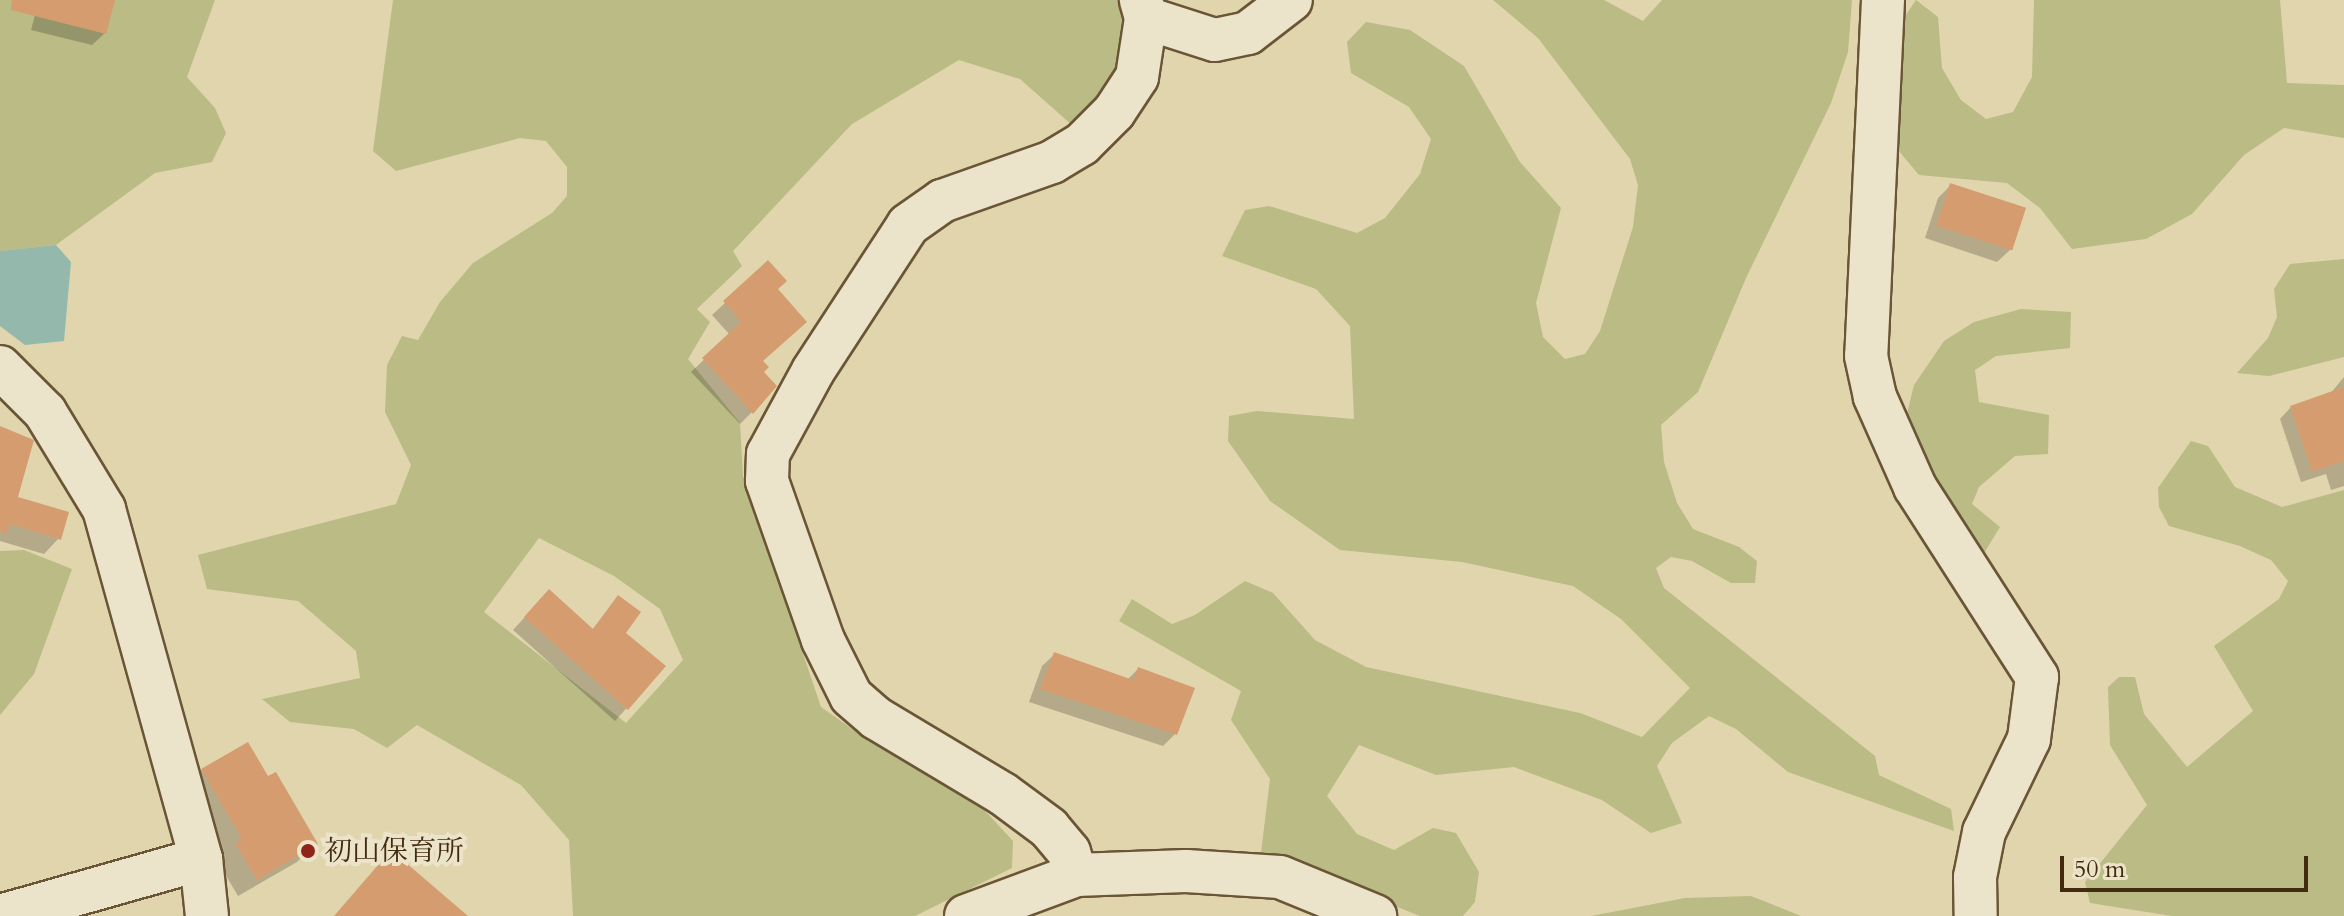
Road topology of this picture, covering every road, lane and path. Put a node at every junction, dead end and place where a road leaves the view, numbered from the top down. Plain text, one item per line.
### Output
1 (1291, 0) edge
2 (1883, 0) edge
3 (1144, 9) edge
4 (0, 367) edge
5 (201, 859) junction
6 (1076, 875) junction
7 (0, 916) edge
8 (207, 916) edge
9 (966, 916) edge
10 (1375, 916) edge
11 (1976, 916) edge

1 - 3 street
2 - 11 street
3 - 6 street
4 - 5 street
5 - 7 street
5 - 8 street
6 - 9 street
6 - 10 street

